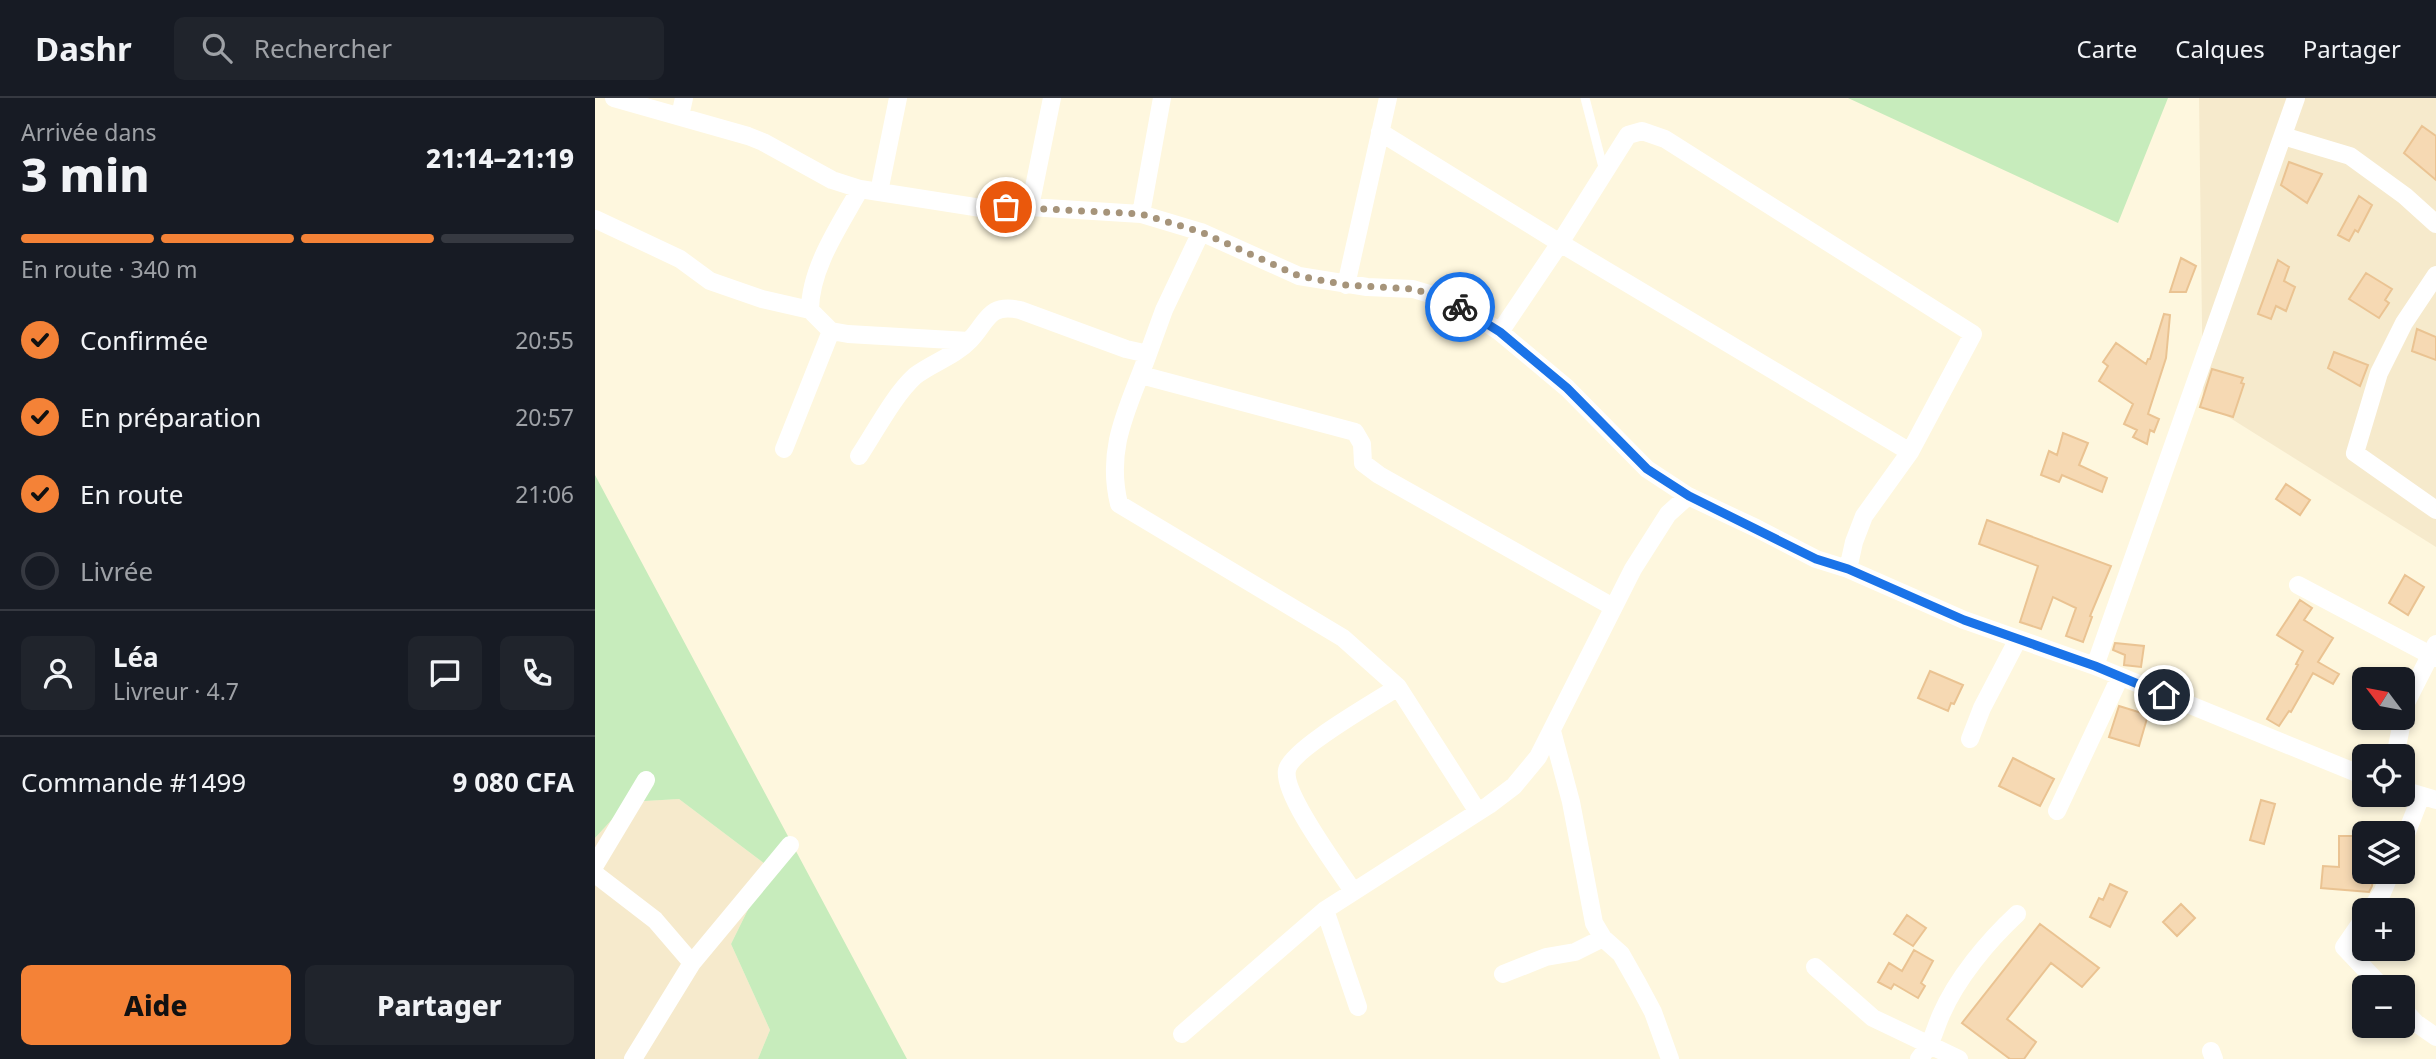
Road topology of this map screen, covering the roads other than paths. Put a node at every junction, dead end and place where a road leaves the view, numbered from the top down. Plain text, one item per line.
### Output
1 (614, 98) edge
2 (898, 98) edge
3 (1052, 98) edge
4 (1162, 98) edge
5 (1388, 98) edge
6 (1585, 98) edge
7 (2296, 98) edge
8 (682, 107) edge
9 (1380, 132) junction
10 (2283, 136) junction
11 (1604, 173) junction
12 (860, 189) junction
13 (879, 192) junction
14 (1030, 207) junction
15 (1141, 214) junction
16 (595, 219) edge
17 (2436, 224) edge
18 (1201, 232) junction
19 (1560, 243) junction
20 (2436, 275) edge
21 (1346, 285) junction
22 (810, 310) junction
23 (831, 331) junction
24 (1500, 332) junction
25 (969, 341) junction
26 (1148, 354) junction
27 (1141, 375) junction
28 (784, 449) dead end
29 (1910, 452) junction
30 (859, 456) dead end
31 (1689, 496) junction
32 (2436, 510) edge
33 (1848, 569) junction
34 (2298, 584) dead end
35 (1613, 607) junction
36 (2018, 639) junction
37 (2434, 653) edge
38 (2095, 666) junction
39 (2120, 677) junction
40 (1398, 687) junction
41 (1552, 731) junction
42 (1971, 739) dead end
43 (2397, 744) edge
44 (2352, 771) edge
45 (646, 780) dead end
46 (2428, 798) edge
47 (2057, 811) dead end
48 (1478, 812) junction
49 (2415, 821) edge
50 (790, 845) dead end
51 (595, 865) edge
52 (595, 874) edge
53 (1353, 891) junction
54 (1325, 910) junction
55 (2017, 914) dead end
56 (2352, 935) edge
57 (1603, 938) junction
58 (2352, 955) edge
59 (2357, 961) edge
60 (692, 963) junction
61 (1815, 967) dead end
62 (1503, 974) dead end
63 (2371, 975) edge
64 (1358, 1007) dead end
65 (2415, 1022) edge
66 (1182, 1034) dead end
67 (2436, 1037) edge
68 (1925, 1052) edge
69 (633, 1059) edge
70 (1670, 1059) edge
71 (1959, 1059) edge

1 - 8 street
2 - 13 street
3 - 14 street
4 - 15 street
5 - 9 street
6 - 11 lane
7 - 10 street
8 - 12 street
9 - 19 street
9 - 21 street
10 - 17 street
10 - 38 street
11 - 19 street
11 - 29 street
12 - 13 street
12 - 22 street
13 - 14 street
14 - 15 street
15 - 18 street
16 - 22 street
18 - 21 street
18 - 26 street
19 - 24 street
19 - 29 street
20 - 32 street
21 - 24 street
22 - 23 street
23 - 25 street
23 - 28 street
24 - 31 street
25 - 26 street
25 - 30 street
26 - 27 street
27 - 35 street
27 - 40 street
29 - 33 street
31 - 33 street
31 - 35 street
33 - 36 street
34 - 37 street
35 - 41 street
36 - 38 street
36 - 42 street
37 - 43 street
38 - 39 street
39 - 44 street
39 - 47 street
40 - 48 street
40 - 53 street
41 - 48 street
41 - 57 street
45 - 51 street
46 - 49 street
48 - 53 street
50 - 60 street
52 - 60 street
53 - 54 street
54 - 64 street
54 - 66 street
55 - 68 street
56 - 58 street
57 - 62 street
57 - 70 street
59 - 63 street
60 - 69 street
61 - 68 street
65 - 67 street
68 - 71 street

